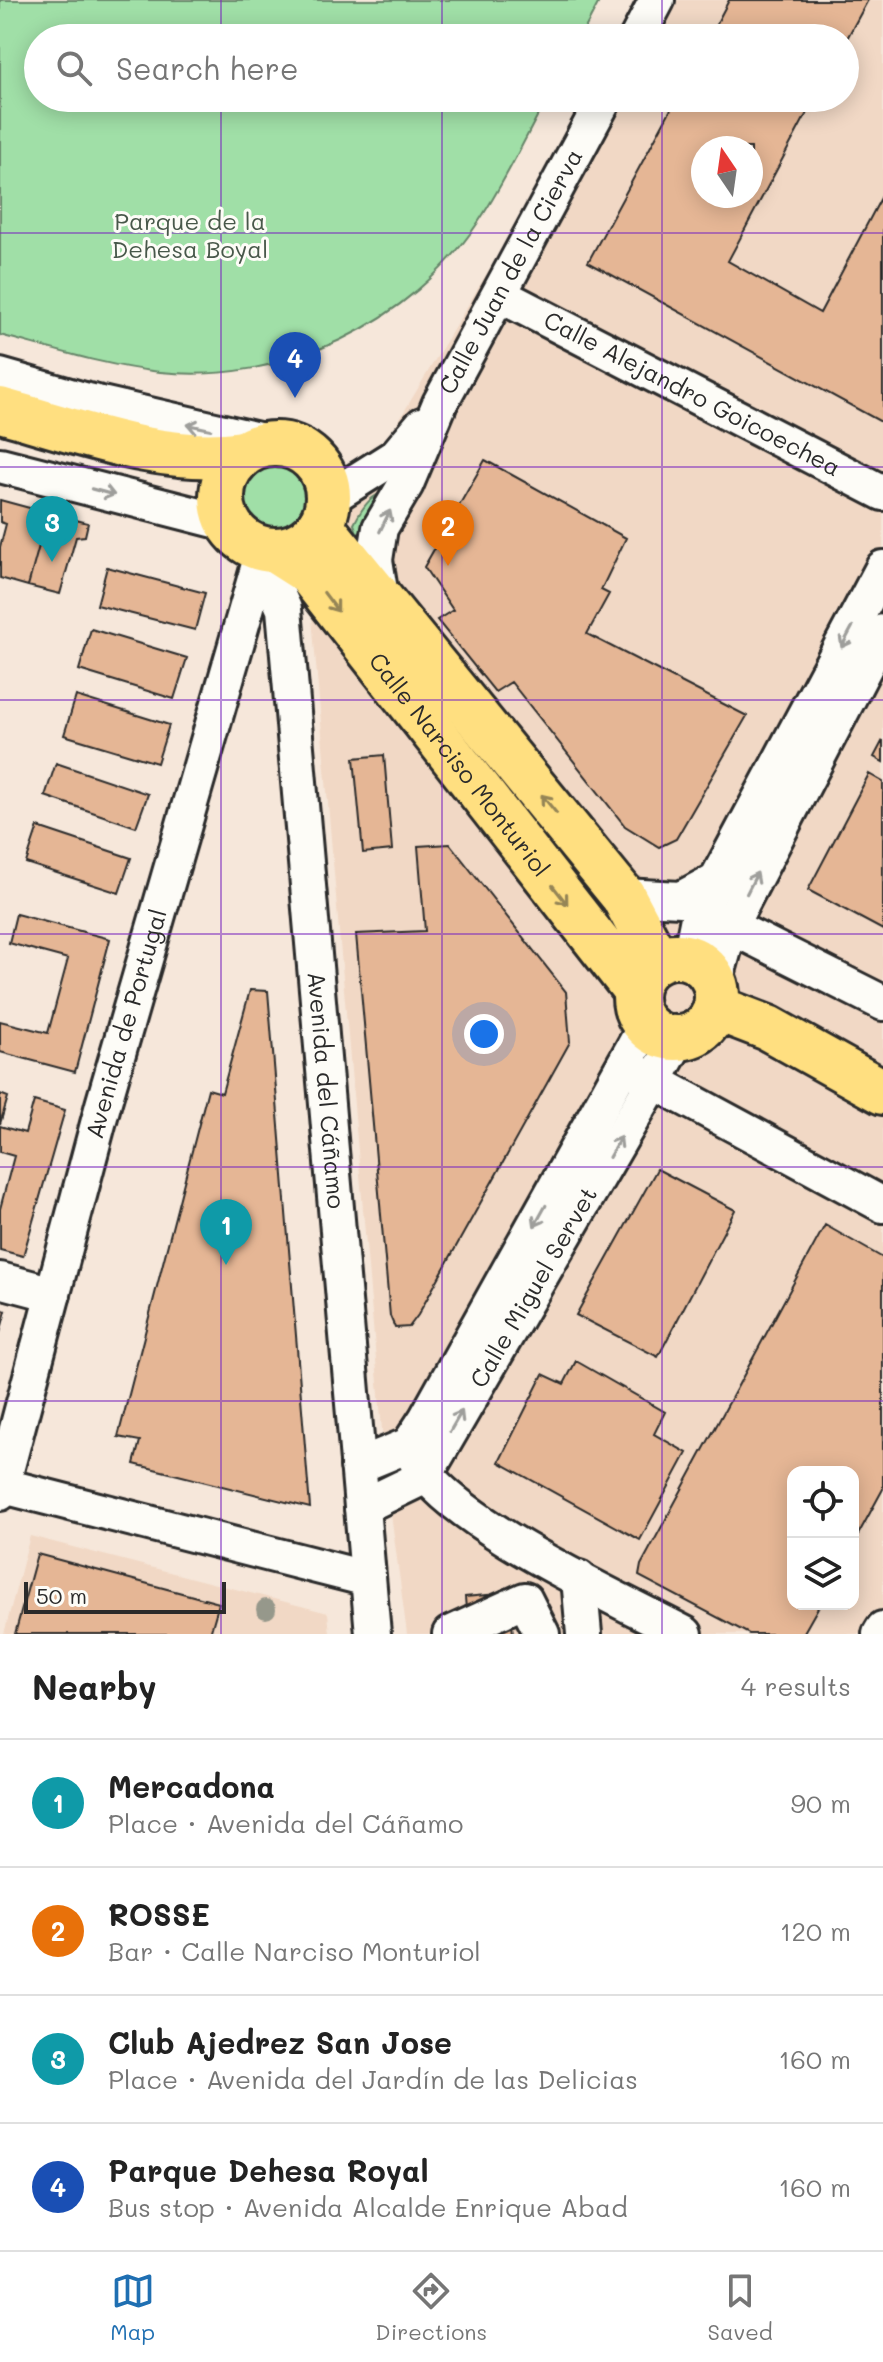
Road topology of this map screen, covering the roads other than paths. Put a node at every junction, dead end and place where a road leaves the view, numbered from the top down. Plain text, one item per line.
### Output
1 (657, 0) edge
2 (644, 24) edge
3 (598, 112) edge
4 (500, 295) junction
5 (0, 376) edge
6 (440, 403) junction
7 (0, 410) edge
8 (0, 429) edge
9 (259, 448) junction
10 (0, 465) edge
11 (883, 493) edge
12 (224, 512) junction
13 (324, 512) junction
14 (266, 553) junction
15 (883, 568) edge
16 (381, 597) junction
17 (883, 632) edge
18 (720, 878) junction
19 (623, 896) junction
20 (699, 913) junction
21 (731, 924) junction
22 (677, 994) junction
23 (883, 1003) edge
24 (638, 1073) junction
25 (883, 1092) edge
26 (883, 1205) edge
27 (0, 1280) edge
28 (53, 1294) junction
29 (409, 1445) junction
30 (358, 1466) junction
31 (424, 1477) junction
32 (1, 1488) edge
33 (362, 1507) junction
34 (539, 1555) junction
35 (579, 1578) junction
36 (368, 1579) junction
37 (525, 1600) junction
38 (373, 1634) edge
39 (450, 1634) edge
40 (498, 1634) edge
41 (542, 1634) edge
42 (584, 1634) edge
43 (685, 1634) edge

1 - 2 street
3 - 4 street, Calle Juan de la Cierva
4 - 6 street, Calle Juan de la Cierva
4 - 11 street, Calle Alejandro Goicoechea
9 -> 5 street
6 - 13 street
16 -> 6 street
7 - 9 main road
8 - 12 main road
9 - 12 main road
9 - 13 main road
10 -> 12 street
12 - 14 main road
13 - 14 main road
13 - 16 main road, Calle Narciso Monturiol
14 -> 22 main road, Calle Narciso Monturiol
14 - 28 street, Avenida de Portugal
14 - 30 street, Avenida del Cáñamo
15 -> 18 street
19 -> 16 main road, Calle Narciso Monturiol
21 -> 17 street
18 - 19 street
18 - 20 street
19 - 22 main road, Calle Narciso Monturiol
20 - 21 street
20 - 22 street
21 - 22 street
21 - 23 street
22 - 24 street
22 - 25 main road
24 - 26 street
24 -> 29 street
31 -> 24 street, Calle Miguel Servet
27 - 28 street
28 - 32 street, Avenida de Portugal
29 - 30 street
29 - 31 street
30 - 33 street, Avenida del Cáñamo
31 - 33 street
31 - 34 street
32 - 36 street
33 - 36 street, Avenida del Cáñamo
34 - 35 street
34 - 37 street
35 - 42 street
35 - 43 street
36 - 38 street, Avenida del Cáñamo
37 - 39 street
37 - 40 street
37 - 41 street

